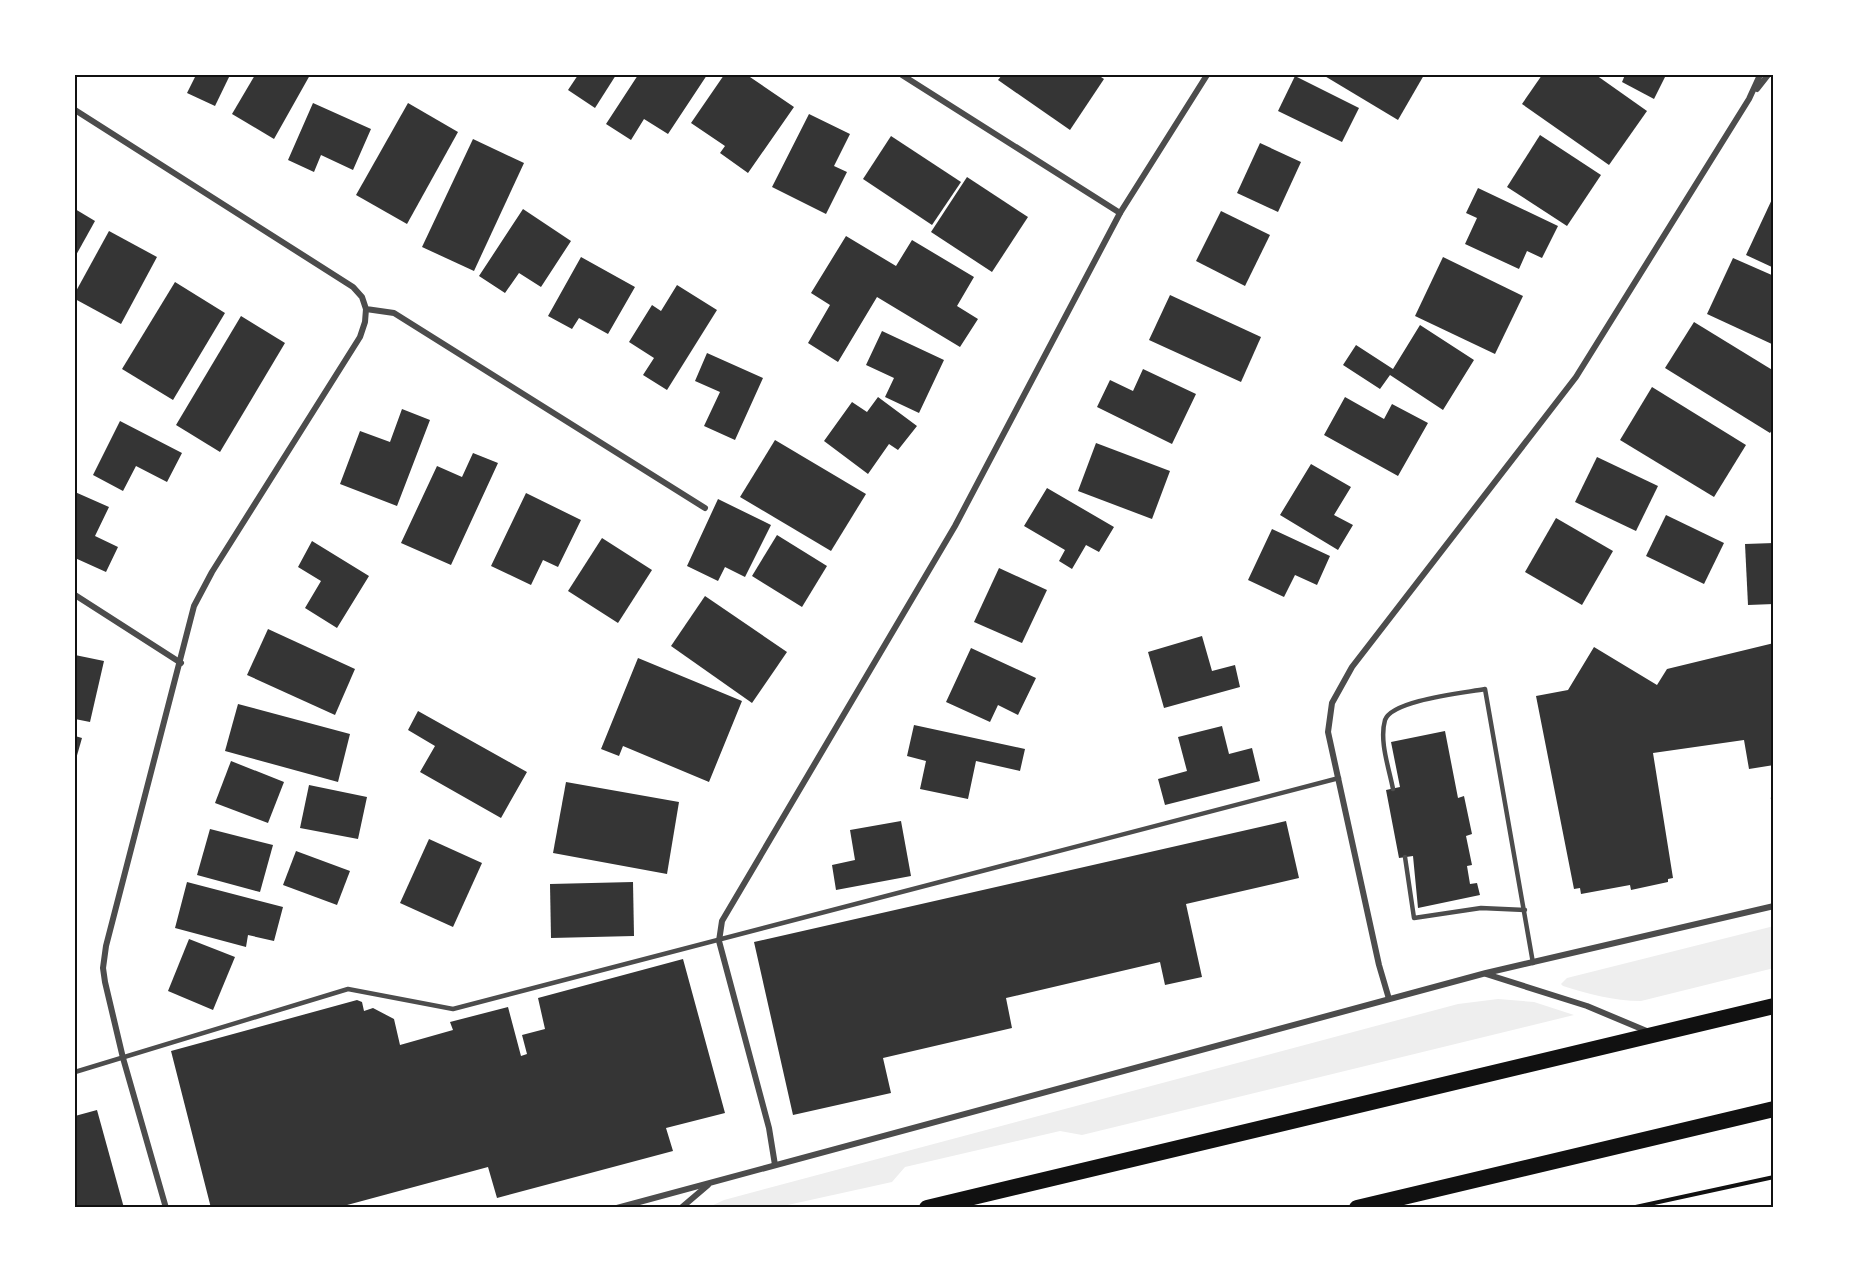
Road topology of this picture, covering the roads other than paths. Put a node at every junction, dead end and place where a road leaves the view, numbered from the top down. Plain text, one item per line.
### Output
1 (902, 75) edge
2 (1207, 75) edge
3 (1760, 75) edge
4 (1768, 75) edge
5 (1749, 99) junction
6 (75, 110) edge
7 (1120, 213) junction
8 (366, 309) junction
9 (705, 508) dead end
10 (75, 595) edge
11 (181, 663) junction
12 (1339, 778) junction
13 (1393, 789) dead end
14 (1405, 857) dead end
15 (1774, 906) edge
16 (1525, 910) junction
17 (719, 942) junction
18 (1533, 963) junction
19 (1486, 973) junction
20 (1389, 999) junction
21 (1774, 1006) edge
22 (1657, 1035) junction
23 (123, 1058) junction
24 (75, 1072) edge
25 (1774, 1109) edge
26 (775, 1165) junction
27 (711, 1182) junction
28 (166, 1208) edge
29 (617, 1208) edge
30 (681, 1208) edge
31 (927, 1208) edge
32 (1357, 1208) edge

1 - 7 street
2 - 7 street
3 - 5 street
4 - 5 street
5 - 12 street
6 - 8 street
7 - 17 street
8 - 9 street
8 - 11 street
10 - 11 street
11 - 23 street
12 - 17 lane
12 - 20 street
13 - 16 lane
14 - 16 lane
15 - 18 street
16 - 18 lane
17 - 23 lane
17 - 26 street
18 - 19 street
19 - 20 street
19 - 22 street
20 - 26 street
21 - 22 highway
22 - 31 highway
23 - 24 lane
23 - 28 street
25 - 32 highway
26 - 27 street
27 - 29 street
27 - 30 street

